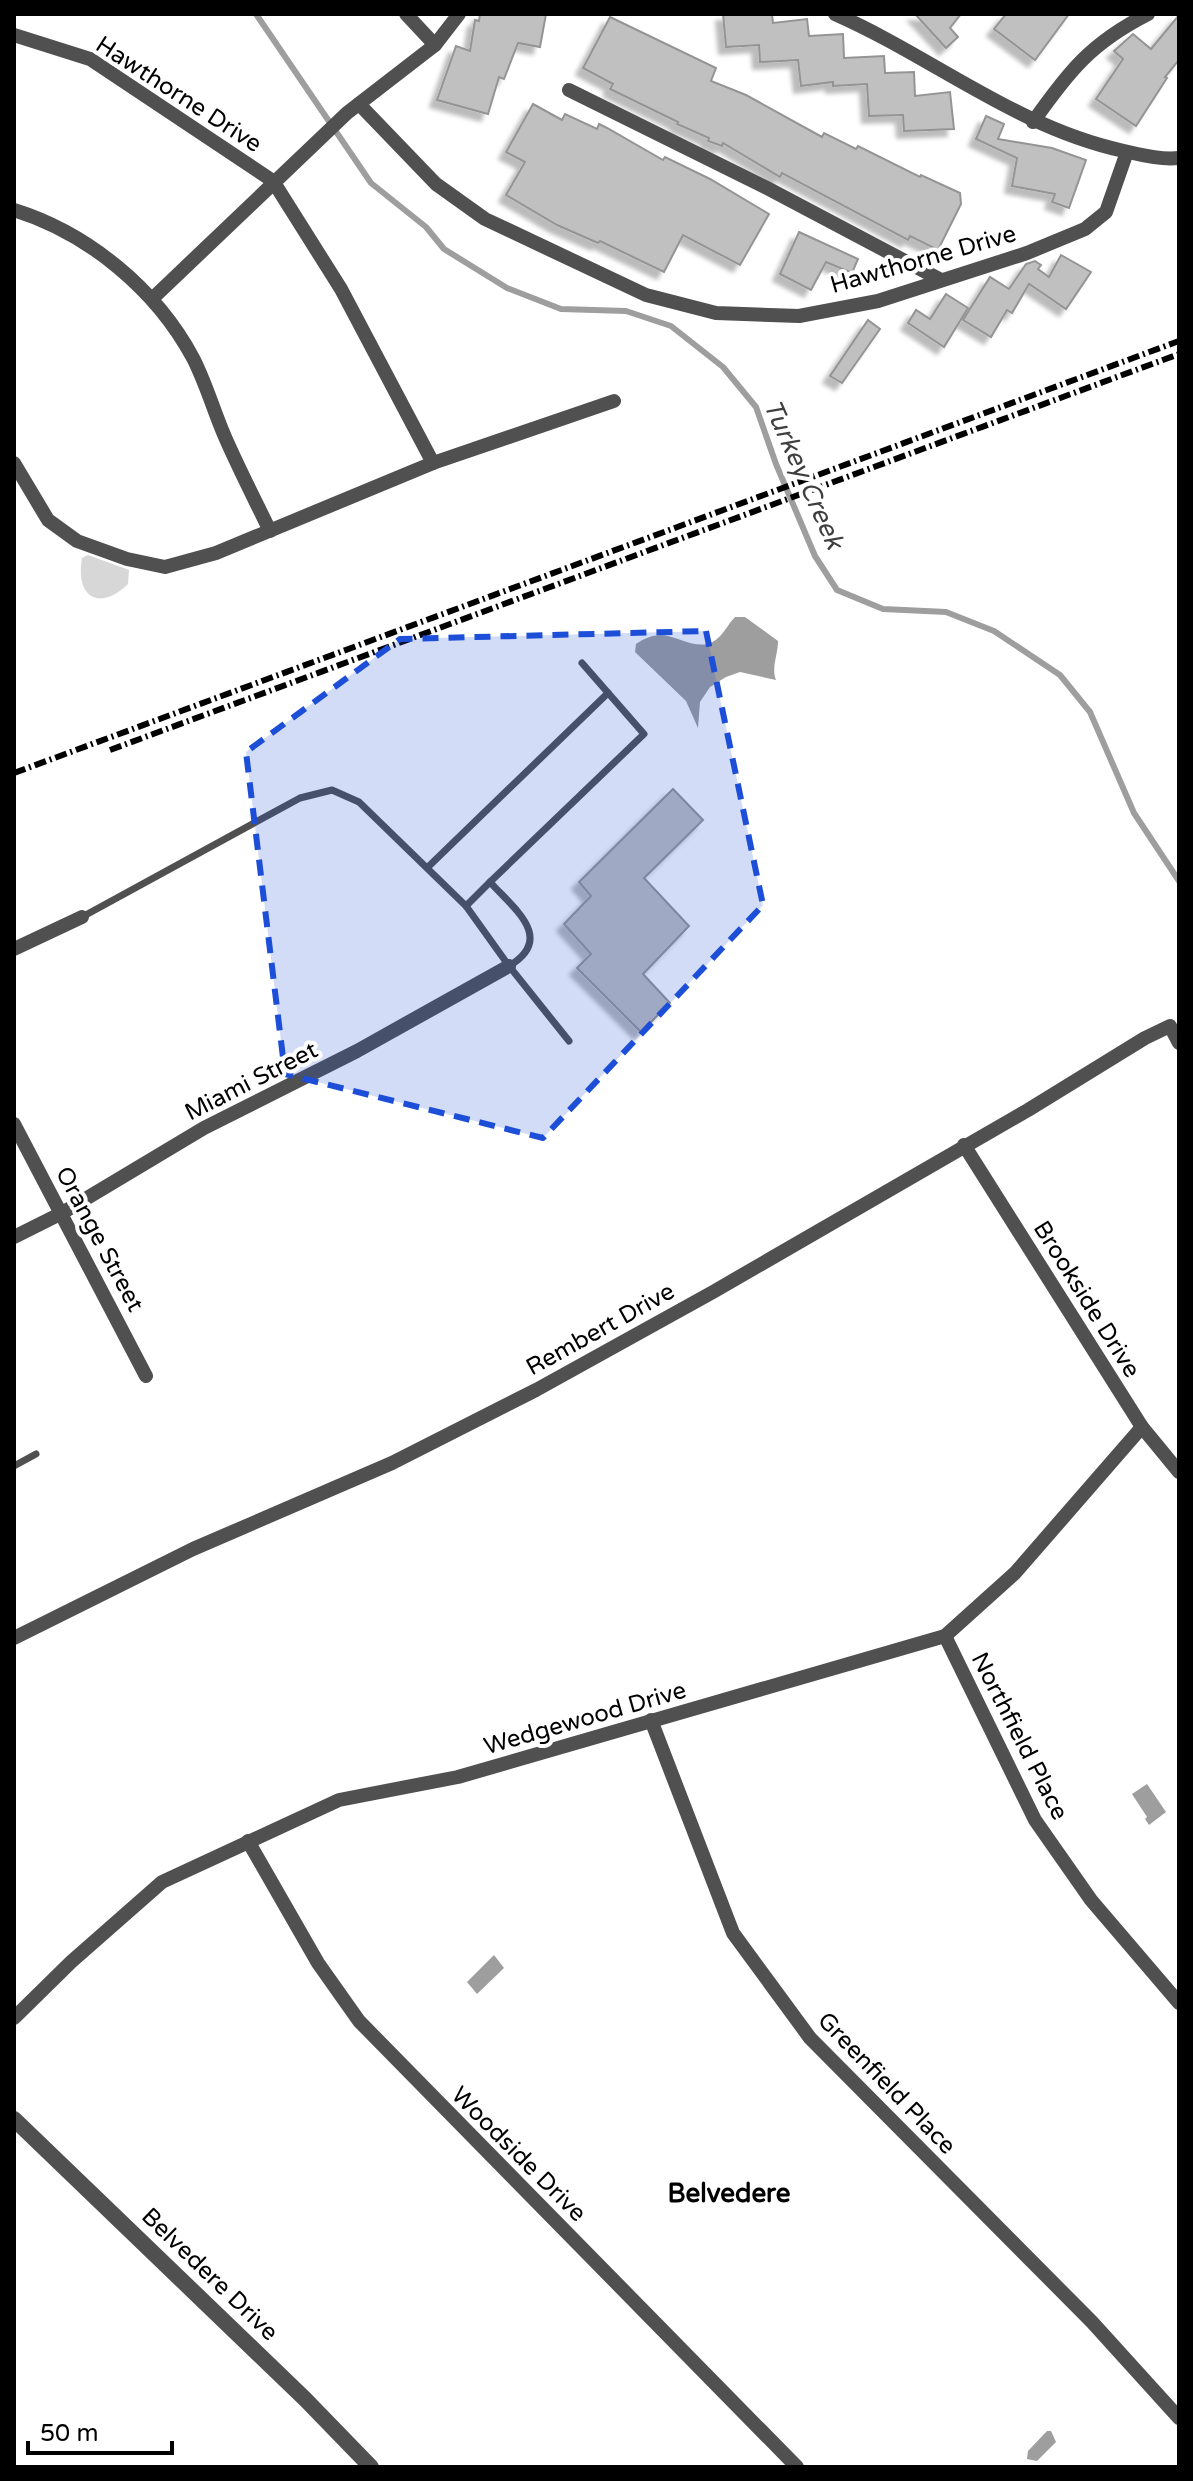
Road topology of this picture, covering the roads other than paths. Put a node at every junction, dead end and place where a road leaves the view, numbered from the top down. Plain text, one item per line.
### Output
1 (406, 14) edge
2 (459, 14) edge
3 (835, 14) edge
4 (1148, 14) edge
5 (853, 17) edge
6 (14, 35) edge
7 (435, 45) junction
8 (569, 90) dead end
9 (353, 108) junction
10 (1033, 122) junction
11 (1127, 152) junction
12 (1179, 158) edge
13 (273, 181) junction
14 (14, 210) edge
15 (941, 280) junction
16 (152, 299) junction
17 (614, 401) dead end
18 (14, 463) edge
19 (433, 463) junction
20 (270, 531) junction
21 (582, 663) dead end
22 (608, 693) junction
23 (428, 867) junction
24 (490, 882) junction
25 (466, 906) junction
26 (82, 917) joint
27 (14, 949) edge
28 (509, 966) junction
29 (569, 1041) dead end
30 (1179, 1043) edge
31 (14, 1124) edge
32 (964, 1145) junction
33 (62, 1213) junction
34 (14, 1237) edge
35 (146, 1376) dead end
36 (1142, 1427) junction
37 (36, 1454) dead end
38 (14, 1466) edge
39 (1179, 1472) edge
40 (945, 1636) junction
41 (14, 1638) edge
42 (651, 1720) junction
43 (248, 1841) junction
44 (1179, 2003) edge
45 (14, 2018) edge
46 (14, 2119) edge
47 (1179, 2418) edge
48 (371, 2467) edge
49 (797, 2467) edge

1 - 7 street
2 - 7 street
3 - 5 street
4 - 10 street
5 - 10 street
6 - 13 street, Hawthorne Drive
7 - 9 street
8 - 15 street
9 - 13 street, Hawthorne Drive
9 - 15 street, Hawthorne Drive
10 - 11 street
11 - 12 street
11 - 15 street, Hawthorne Drive
13 - 16 street, Hawthorne Drive
13 - 19 street, Hawthorne Drive
14 - 16 street
16 - 20 street
17 - 19 street
18 - 20 street
19 - 20 street
21 - 22 lane
22 - 23 lane
22 - 24 lane
23 - 25 lane
23 - 26 lane
24 - 25 lane
24 - 28 lane
25 - 28 lane
26 - 27 street
28 - 29 lane
28 - 33 street, Miami Street
30 - 32 street, Rembert Drive
31 - 33 street, Orange Street
32 - 36 street, Brookside Drive
32 - 41 street, Rembert Drive
33 - 34 street, Miami Street
33 - 35 street, Orange Street
36 - 39 street, Brookside Drive
36 - 40 street, Wedgewood Drive
37 - 38 lane
40 - 42 street, Wedgewood Drive
40 - 44 street, Northfield Place
42 - 43 street, Wedgewood Drive
42 - 47 street, Greenfield Place
43 - 45 street, Wedgewood Drive
43 - 49 street, Woodside Drive
46 - 48 street, Belvedere Drive

